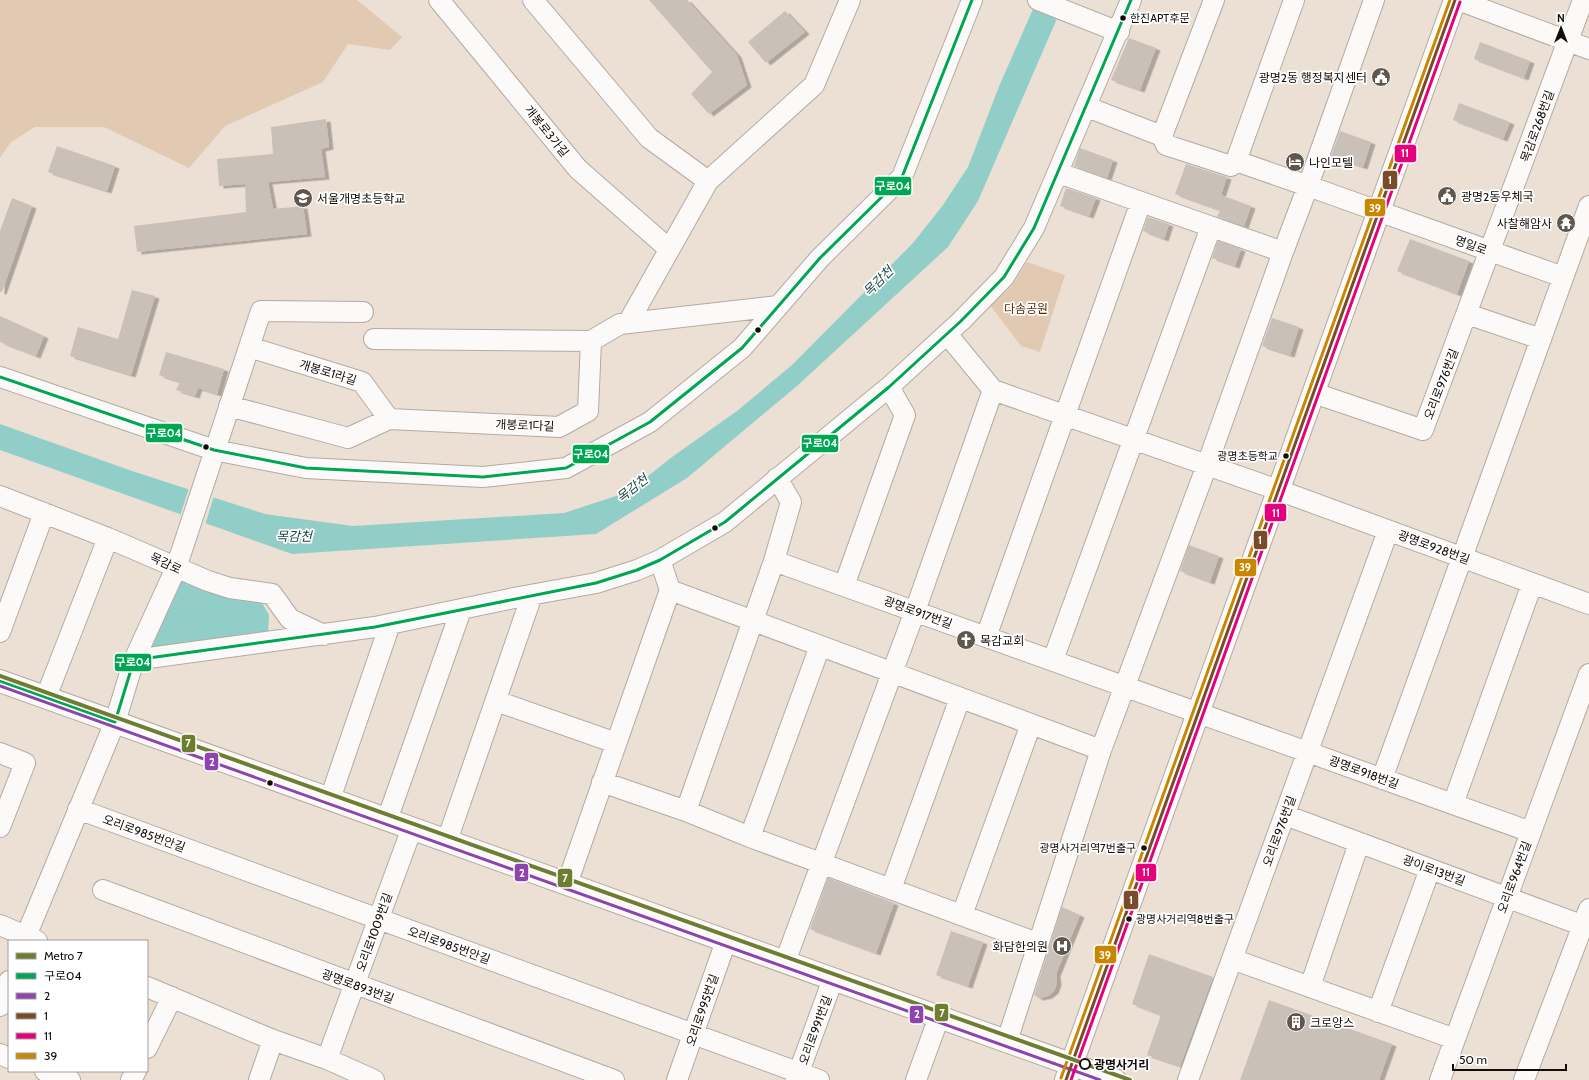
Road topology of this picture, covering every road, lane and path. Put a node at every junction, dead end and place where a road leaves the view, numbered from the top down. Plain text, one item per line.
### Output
1 (439, 0) edge
2 (533, 0) edge
3 (850, 0) edge
4 (972, 0) edge
5 (1038, 0) edge
6 (1132, 0) edge
7 (1214, 0) edge
8 (1294, 0) edge
9 (1374, 0) edge
10 (1457, 0) edge
11 (1583, 0) edge
12 (1112, 30) junction
13 (1568, 41) junction
14 (1589, 49) edge
15 (1087, 107) junction
16 (1162, 136) junction
17 (1236, 161) junction
18 (1059, 173) junction
19 (708, 181) junction
20 (1308, 186) junction
21 (1141, 202) junction
22 (1589, 206) edge
23 (1379, 212) junction
24 (1211, 227) junction
25 (669, 249) junction
26 (1283, 252) junction
27 (1491, 252) junction
28 (1563, 277) junction
29 (778, 306) junction
30 (363, 312) dead end
31 (1467, 314) junction
32 (628, 323) junction
33 (947, 334) junction
34 (374, 339) dead end
35 (1541, 339) junction
36 (591, 341) junction
37 (249, 347) junction
38 (0, 377) edge
39 (889, 387) junction
40 (993, 390) junction
41 (1314, 393) junction
42 (229, 406) junction
43 (1066, 416) junction
44 (389, 420) junction
45 (1135, 440) junction
46 (213, 454) junction
47 (1207, 465) junction
48 (777, 478) junction
49 (1278, 490) junction
50 (0, 496) edge
51 (44, 513) junction
52 (1388, 531) junction
53 (108, 538) junction
54 (1462, 558) junction
55 (660, 560) junction
56 (774, 561) junction
57 (178, 563) junction
58 (1532, 584) junction
59 (844, 586) junction
60 (670, 590) junction
61 (532, 595) junction
62 (1589, 604) edge
63 (461, 610) junction
64 (915, 611) junction
65 (752, 621) junction
66 (390, 624) junction
67 (0, 632) edge
68 (324, 635) junction
69 (986, 637) junction
70 (820, 646) junction
71 (134, 660) junction
72 (1053, 660) junction
73 (892, 672) junction
74 (1589, 674) edge
75 (0, 681) edge
76 (1124, 686) junction
77 (46, 697) junction
78 (960, 698) junction
79 (496, 701) junction
80 (1198, 712) junction
81 (115, 722) junction
82 (1031, 724) junction
83 (616, 743) junction
84 (1101, 750) junction
85 (1308, 752) junction
86 (0, 753) edge
87 (1382, 779) junction
88 (602, 782) junction
89 (1456, 795) junction
90 (330, 799) junction
91 (78, 809) junction
92 (686, 811) junction
93 (1285, 815) junction
94 (387, 820) junction
95 (0, 827) edge
96 (412, 828) junction
97 (1531, 832) junction
98 (750, 837) junction
99 (447, 841) junction
100 (1359, 843) junction
101 (821, 863) junction
102 (1430, 869) junction
103 (567, 884) junction
104 (891, 889) junction
105 (103, 890) dead end
106 (1507, 897) junction
107 (962, 915) junction
108 (379, 919) junction
109 (1587, 921) edge
110 (0, 925) edge
111 (29, 939) edge
112 (726, 941) junction
113 (1037, 943) junction
114 (1232, 959) junction
115 (785, 962) junction
116 (833, 979) junction
117 (8, 984) edge
118 (355, 985) junction
119 (148, 987) edge
120 (1310, 987) junction
121 (172, 997) junction
122 (0, 1006) edge
123 (1378, 1012) junction
124 (939, 1017) junction
125 (693, 1034) junction
126 (1455, 1039) junction
127 (273, 1040) junction
128 (1007, 1041) junction
129 (148, 1046) edge
130 (327, 1059) junction
131 (48, 1072) edge
132 (1069, 1072) edge
133 (798, 1076) edge
134 (365, 1078) edge
135 (70, 1080) edge
136 (259, 1080) edge
137 (614, 1080) edge
138 (677, 1080) edge
139 (819, 1080) edge
140 (916, 1080) edge
141 (1115, 1080) edge
142 (1188, 1080) edge
143 (1440, 1080) edge
144 (1524, 1080) edge

1 - 25 street, 개봉로3가길
2 - 19 street
3 - 19 street
4 - 29 street
5 - 12 street
6 - 12 street
7 - 16 street
8 - 17 street
9 - 20 street
10 - 13 street
10 - 23 main road
11 - 13 street, 목감로268번길
12 - 15 street
13 - 14 street
13 - 27 street, 목감로268번길
15 - 16 street
15 - 18 street
16 - 17 street
17 - 20 street, 명일로
18 - 21 street
18 - 33 street
19 - 25 street
20 - 23 street, 명일로
20 - 26 street
21 - 24 street
21 - 43 street
22 - 28 street
23 - 27 street, 명일로
23 - 41 main road
24 - 26 street
24 - 45 street
25 - 32 street
26 - 47 street
27 - 28 street, 명일로
27 - 31 street, 오리로976번길
28 - 35 street
29 - 32 street
29 - 46 street
30 - 37 street
31 - 35 street
31 - 41 street, 오리로976번길
32 - 36 street
33 - 39 street
33 - 40 street
34 - 36 street
35 - 54 street
36 - 44 street, 개봉로1다길
37 - 42 street
37 - 44 street, 개봉로1라길
38 - 46 street
39 - 48 street
39 - 59 street
40 - 43 street, 광명로928번길
40 - 64 street
41 - 49 main road
42 - 44 street
42 - 46 street
43 - 45 street, 광명로928번길
43 - 69 street
45 - 47 street, 광명로928번길
45 - 72 street
46 - 57 street
47 - 49 street, 광명로928번길
47 - 76 street
48 - 55 street
48 - 56 street
49 - 52 street, 광명로928번길
49 - 80 main road
50 - 51 street, 목감로
51 - 53 street, 목감로
51 - 67 street
52 - 54 street, 광명로928번길
52 - 85 street, 오리로976번길
53 - 57 street, 목감로
53 - 77 street
54 - 58 street, 광명로928번길
54 - 87 street
55 - 60 street
55 - 61 street
56 - 59 street, 광명로917번길
56 - 65 street
57 - 68 street, 목감로
57 - 71 street
58 - 62 street, 광명로928번길
58 - 89 street
59 - 64 street, 광명로917번길
60 - 65 street
60 - 83 street
61 - 63 street
61 - 79 street
63 - 66 street
63 - 94 street
64 - 69 street, 광명로917번길
64 - 73 street
65 - 70 street
65 - 92 street
66 - 68 street
66 - 90 street
68 - 71 street
69 - 72 street, 광명로917번길
70 - 73 street
70 - 98 street
71 - 81 street
72 - 76 street, 광명로917번길
73 - 78 street
73 - 101 street
74 - 97 street, 오리로964번길
75 - 77 main road
76 - 80 street, 광명로917번길
76 - 84 street
77 - 81 main road
78 - 82 street
78 - 104 street
79 - 83 street
79 - 99 street
80 - 85 street, 광명로918번길
80 - 132 main road
81 - 90 main road
81 - 91 street
82 - 84 street
82 - 107 street
83 - 88 street
84 - 113 street
85 - 87 street, 광명로918번길
85 - 93 street, 오리로976번길
86 - 95 street
87 - 89 street, 광명로918번길
88 - 92 street
88 - 103 street
89 - 97 street, 광명로918번길
90 - 94 main road
91 - 108 street, 오리로985번안길
91 - 111 street
92 - 98 street
93 - 100 street, 광이로13번길
93 - 114 street, 오리로976번길
94 - 96 main road
96 - 99 main road
96 - 108 street, 오리로1009번길
97 - 106 street, 오리로964번길
98 - 101 street
99 - 103 main road
100 - 102 street, 광이로13번길
100 - 120 street
101 - 104 street
101 - 115 street
102 - 106 street, 광이로13번길
102 - 123 street
103 - 112 main road
104 - 107 street
105 - 118 street, 광명로893번길
106 - 109 street, 광이로13번길
106 - 126 street, 오리로964번길
107 - 113 street
108 - 118 street, 오리로1009번길
108 - 125 street, 오리로985번안길
109 - 144 street, 광이로13번길
110 - 111 street
112 - 115 main road
112 - 125 street, 오리로995번길
113 - 128 street
114 - 120 street
114 - 142 street, 오리로976번길
115 - 116 main road
116 - 124 main road
116 - 133 street, 오리로991번길
117 - 122 street
118 - 130 street, 오리로1009번길
118 - 137 street, 광명로893번길
119 - 121 street
120 - 123 street
121 - 127 street
121 - 129 street
123 - 126 street
124 - 128 main road
124 - 140 street
125 - 133 street, 오리로985번안길
125 - 138 street, 오리로995번길
126 - 143 street, 오리로964번길
127 - 130 street
127 - 136 street
128 - 132 main road
130 - 134 street
131 - 135 street
132 - 141 main road
133 - 139 street, 오리로985번안길

